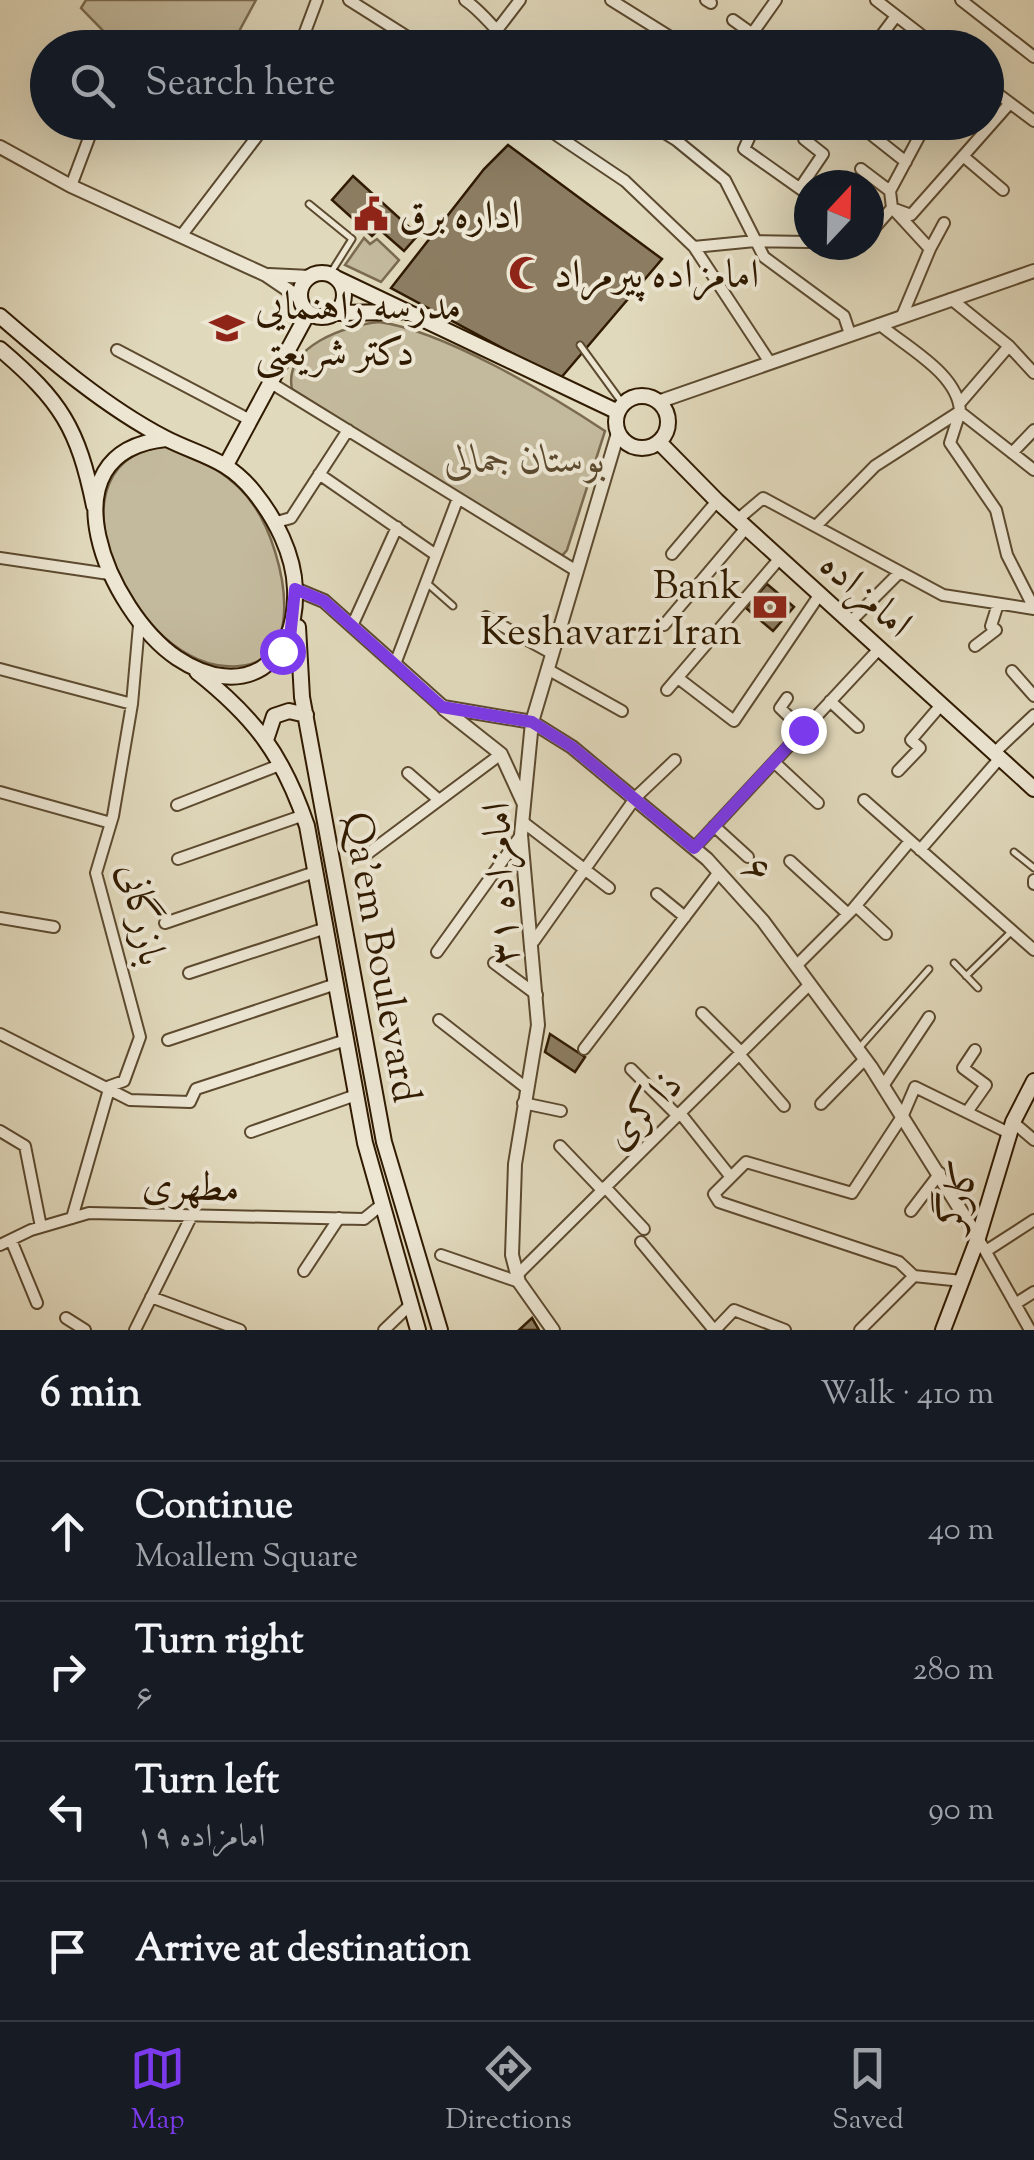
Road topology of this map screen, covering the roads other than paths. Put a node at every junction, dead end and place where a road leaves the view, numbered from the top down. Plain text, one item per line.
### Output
1 (317, 0) edge
2 (349, 0) edge
3 (465, 0) edge
4 (520, 0) edge
5 (611, 0) edge
6 (776, 0) edge
7 (876, 0) edge
8 (961, 0) edge
9 (896, 16) junction
10 (732, 20) dead end
11 (306, 30) edge
12 (396, 30) edge
13 (497, 30) joint
14 (659, 30) edge
15 (746, 30) edge
16 (755, 30) edge
17 (886, 30) edge
18 (914, 30) edge
19 (999, 30) edge
20 (1004, 34) edge
21 (1034, 57) edge
22 (1004, 98) edge
23 (1010, 102) junction
24 (1004, 109) edge
25 (1034, 121) edge
26 (88, 140) edge
27 (254, 140) edge
28 (563, 140) edge
29 (676, 140) edge
30 (748, 140) edge
31 (805, 140) edge
32 (878, 140) edge
33 (918, 140) edge
34 (977, 140) edge
35 (0, 147) edge
36 (963, 156) junction
37 (906, 162) junction
38 (861, 169) dead end
39 (815, 170) edge
40 (794, 184) edge
41 (70, 186) junction
42 (1003, 190) dead end
43 (890, 191) junction
44 (309, 204) dead end
45 (892, 208) junction
46 (884, 217) edge
47 (944, 222) dead end
48 (181, 236) junction
49 (755, 241) junction
50 (794, 242) edge
51 (694, 247) junction
52 (930, 249) junction
53 (1034, 271) edge
54 (266, 275) junction
55 (310, 276) junction
56 (333, 276) junction
57 (951, 299) junction
58 (304, 306) junction
59 (400, 312) junction
60 (334, 314) junction
61 (0, 316) edge
62 (902, 316) junction
63 (879, 324) junction
64 (850, 334) junction
65 (580, 344) dead end
66 (1009, 346) junction
67 (116, 350) dead end
68 (1, 351) edge
69 (770, 361) junction
70 (1031, 364) edge
71 (270, 383) junction
72 (658, 402) junction
73 (621, 408) junction
74 (960, 408) junction
75 (250, 420) junction
76 (348, 430) junction
77 (1034, 430) edge
78 (618, 433) junction
79 (166, 439) junction
80 (659, 442) junction
81 (1012, 453) junction
82 (226, 465) junction
83 (1034, 470) edge
84 (319, 474) junction
85 (458, 498) junction
86 (717, 502) junction
87 (96, 517) junction
88 (273, 523) junction
89 (742, 524) junction
90 (816, 526) junction
91 (396, 527) junction
92 (672, 554) dead end
93 (436, 555) junction
94 (0, 558) edge
95 (780, 558) junction
96 (575, 570) junction
97 (900, 572) junction
98 (108, 574) junction
99 (426, 582) junction
100 (295, 589) junction
101 (820, 594) junction
102 (998, 604) junction
103 (453, 606) dead end
104 (1034, 608) edge
105 (486, 617) dead end
106 (850, 622) junction
107 (139, 625) junction
108 (664, 625) dead end
109 (352, 626) junction
110 (975, 646) dead end
111 (879, 649) junction
112 (551, 653) junction
113 (394, 664) junction
114 (188, 665) junction
115 (547, 669) junction
116 (0, 670) edge
117 (1012, 671) dead end
118 (678, 678) junction
119 (667, 690) dead end
120 (1034, 696) edge
121 (788, 698) dead end
122 (830, 702) junction
123 (132, 704) junction
124 (941, 705) junction
125 (442, 707) junction
126 (622, 711) dead end
127 (1034, 714) edge
128 (306, 715) junction
129 (532, 722) junction
130 (858, 727) dead end
131 (803, 730) junction
132 (266, 737) junction
133 (501, 754) junction
134 (997, 756) junction
135 (675, 760) dead end
136 (774, 762) junction
137 (282, 764) junction
138 (898, 770) dead end
139 (408, 773) dead end
140 (1034, 789) edge
141 (1, 796) edge
142 (636, 797) junction
143 (439, 800) junction
144 (864, 800) dead end
145 (818, 804) dead end
146 (177, 805) dead end
147 (526, 806) junction
148 (304, 815) junction
149 (110, 822) junction
150 (714, 826) junction
151 (522, 828) junction
152 (910, 842) junction
153 (694, 848) junction
154 (920, 850) junction
155 (1014, 852) dead end
156 (367, 854) dead end
157 (748, 857) dead end
158 (178, 859) dead end
159 (790, 861) dead end
160 (1034, 868) edge
161 (585, 869) junction
162 (316, 872) junction
163 (719, 872) junction
164 (609, 888) dead end
165 (657, 894) dead end
166 (852, 910) junction
167 (685, 917) junction
168 (0, 918) edge
169 (165, 922) dead end
170 (54, 927) dead end
171 (326, 928) junction
172 (1012, 931) junction
173 (886, 934) dead end
174 (534, 941) junction
175 (1034, 950) edge
176 (437, 952) dead end
177 (494, 963) dead end
178 (954, 963) dead end
179 (796, 966) junction
180 (929, 969) dead end
181 (189, 973) dead end
182 (966, 976) junction
183 (336, 984) junction
184 (809, 985) junction
185 (978, 988) dead end
186 (537, 995) junction
187 (702, 1013) dead end
188 (929, 1017) dead end
189 (439, 1020) dead end
190 (0, 1034) edge
191 (168, 1040) dead end
192 (346, 1040) junction
193 (584, 1049) dead end
194 (975, 1050) dead end
195 (740, 1054) junction
196 (862, 1054) junction
197 (631, 1070) dead end
198 (1034, 1081) edge
199 (110, 1086) junction
200 (883, 1086) junction
201 (526, 1088) junction
202 (356, 1095) junction
203 (523, 1103) junction
204 (822, 1104) dead end
205 (784, 1106) dead end
206 (561, 1110) dead end
207 (967, 1112) junction
208 (679, 1114) junction
209 (903, 1115) junction
210 (1011, 1128) junction
211 (0, 1132) edge
212 (251, 1132) dead end
213 (1034, 1140) edge
214 (560, 1146) dead end
215 (940, 1173) junction
216 (732, 1174) junction
217 (604, 1189) junction
218 (380, 1206) junction
219 (911, 1211) dead end
220 (192, 1215) junction
221 (72, 1218) junction
222 (339, 1218) junction
223 (1034, 1220) edge
224 (40, 1227) junction
225 (644, 1229) dead end
226 (641, 1242) dead end
227 (3, 1244) edge
228 (982, 1245) junction
229 (441, 1255) dead end
230 (304, 1271) dead end
231 (914, 1276) junction
232 (518, 1278) junction
233 (962, 1281) junction
234 (1034, 1292) edge
235 (151, 1297) junction
236 (37, 1303) dead end
237 (1015, 1304) junction
238 (410, 1305) junction
239 (66, 1318) dead end
240 (85, 1330) edge
241 (134, 1330) edge
242 (240, 1330) edge
243 (384, 1330) edge
244 (418, 1330) edge
245 (440, 1330) edge
246 (553, 1330) edge
247 (715, 1330) edge
248 (783, 1330) edge
249 (860, 1330) edge
250 (943, 1330) edge
251 (1030, 1330) edge

1 - 11 street
2 - 12 street
3 - 13 street
4 - 13 street
5 - 14 street
6 - 16 street
7 - 9 street
8 - 19 street
9 - 17 street
9 - 18 street
10 - 15 street
20 - 21 street
22 - 23 street
23 - 24 street
23 - 25 street
26 - 41 street
27 - 48 street
28 - 51 street
29 - 49 street
30 - 40 street
31 - 39 street
32 - 37 street
33 - 37 street
34 - 36 street
35 - 41 street
36 - 42 street
36 - 45 street
37 - 43 street
38 - 43 street
41 - 48 street
43 - 45 street
44 - 56 lane
45 - 46 street
45 - 52 street
47 - 52 street
48 - 54 street
49 - 50 street
49 - 51 street
49 - 64 street
51 - 69 street
52 - 62 street
53 - 57 street
54 - 55 street
54 - 58 street
55 - 56 main road
55 - 58 main road
56 - 59 main road
56 - 60 main road
57 - 62 street
57 - 66 street
58 - 60 main road
58 - 71 main road
59 - 60 main road
59 - 73 main road
61 - 79 main road
62 - 63 street
63 - 64 street
63 - 74 street
64 - 69 street
65 - 73 lane
66 - 70 street
66 - 74 street
67 - 75 street
68 - 87 main road
69 - 72 street
71 - 75 main road
71 - 76 street
72 - 73 main road
72 - 80 main road
73 - 78 main road
74 - 81 street
74 - 90 street
74 - 104 street
75 - 82 main road
76 - 84 street
76 - 85 street
77 - 81 street
78 - 80 main road
78 - 96 street, امامزاده ۳۱
79 - 82 main road
79 - 87 main road
80 - 86 main road, امامزاده
81 - 83 street
82 - 88 main road
84 - 88 street
84 - 91 street
85 - 93 street
85 - 96 street
86 - 89 main road, امامزاده
86 - 92 street
87 - 98 main road
88 - 100 main road
89 - 90 street
89 - 95 main road, امامزاده
89 - 108 street
90 - 97 street
91 - 93 street
91 - 109 street
93 - 99 street
94 - 98 street
95 - 101 main road, امامزاده
95 - 118 street
96 - 112 street, امامزاده ۳۱
97 - 102 street
97 - 106 street
98 - 107 main road
99 - 103 lane
99 - 113 street
100 - 109 street
100 - 114 main road
100 - 128 main road, Qa'em Boulevard
101 - 106 main road, امامزاده
101 - 118 street
102 - 104 street
102 - 110 street
105 - 112 street
106 - 111 main road, امامزاده
107 - 114 main road
107 - 123 street, بازرگانی
109 - 113 street
111 - 122 street
111 - 124 main road, امامزاده
112 - 115 street, امامزاده ۳۱
113 - 125 street
114 - 132 main road, Qa'em Boulevard
115 - 126 street
115 - 129 street, امامزاده ۳۱
116 - 123 street
117 - 120 street
118 - 119 street
121 - 131 street
122 - 130 street
122 - 131 street
123 - 149 street, بازرگانی
124 - 134 main road, امامزاده
124 - 138 street
125 - 129 street, ۶
125 - 133 street
127 - 134 street
128 - 132 main road
128 - 245 main road, Qa'em Boulevard
129 - 142 street, ۶
129 - 147 street, امامزاده ۳۱
131 - 136 street
132 - 137 main road, Qa'em Boulevard
133 - 143 street
133 - 147 street
134 - 140 main road, امامزاده
134 - 154 street
135 - 142 street
136 - 145 street
136 - 150 street
137 - 146 street
137 - 148 main road, Qa'em Boulevard
139 - 143 street
141 - 149 street
142 - 153 street, ۶
142 - 161 street
143 - 156 street
144 - 152 street
147 - 151 street, امامزاده ۳۱
148 - 158 street
148 - 162 main road, Qa'em Boulevard
149 - 199 street, بازرگانی
150 - 153 street
150 - 157 street
151 - 161 street
151 - 174 street, امامزاده ۳۱
151 - 176 street
152 - 154 street
152 - 166 street
153 - 163 street, ۶
154 - 172 street
155 - 160 lane
159 - 166 street
161 - 164 street
161 - 174 street
162 - 169 street
162 - 171 main road, Qa'em Boulevard
163 - 167 street
163 - 179 street, ۶
165 - 167 street
166 - 173 street
166 - 179 street
167 - 193 street
168 - 170 street
171 - 181 street
171 - 183 main road, Qa'em Boulevard
172 - 175 street
172 - 182 lane
174 - 186 street, امامزاده ۳۱
177 - 186 street
178 - 182 lane
179 - 184 street, ۶
180 - 196 lane
182 - 185 lane
183 - 191 street
183 - 192 main road, Qa'em Boulevard
184 - 195 street, ذاکری
184 - 196 street, ۶
186 - 201 street, امامزاده ۳۱
187 - 195 street
188 - 200 street
189 - 201 street
190 - 199 street
192 - 199 street
192 - 202 main road, Qa'em Boulevard
194 - 207 street
195 - 205 street
195 - 208 street, ذاکری
196 - 200 street, ۶
196 - 204 street
197 - 208 street
198 - 210 main road, کارگر
199 - 221 street
200 - 209 street, ۶
201 - 203 street, امامزاده ۳۱
202 - 212 street
202 - 218 main road, Qa'em Boulevard
203 - 206 street
203 - 232 street, امامزاده ۳۱
207 - 209 street
207 - 210 street
208 - 216 street
208 - 217 street, ذاکری
209 - 215 street, ۶
209 - 216 street
210 - 213 street
210 - 228 main road, کارگر
211 - 224 street
214 - 217 street
215 - 219 street
215 - 228 street, ۶
216 - 231 street
217 - 225 street
217 - 232 street, ذاکری
218 - 222 street, مطهری
218 - 238 main road, Qa'em Boulevard
220 - 221 street, مطهری
220 - 222 street, مطهری
220 - 235 street
221 - 224 street, مطهری
222 - 230 street
223 - 228 street
224 - 227 street, مطهری
226 - 247 street
227 - 236 street
228 - 233 main road, کارگر
228 - 237 street
229 - 232 street
231 - 233 street
231 - 249 street
232 - 246 street
233 - 250 main road, کارگر
234 - 237 street
235 - 241 street
235 - 242 street
237 - 251 street
238 - 243 street
238 - 244 main road, Qa'em Boulevard
239 - 240 street
247 - 248 street

